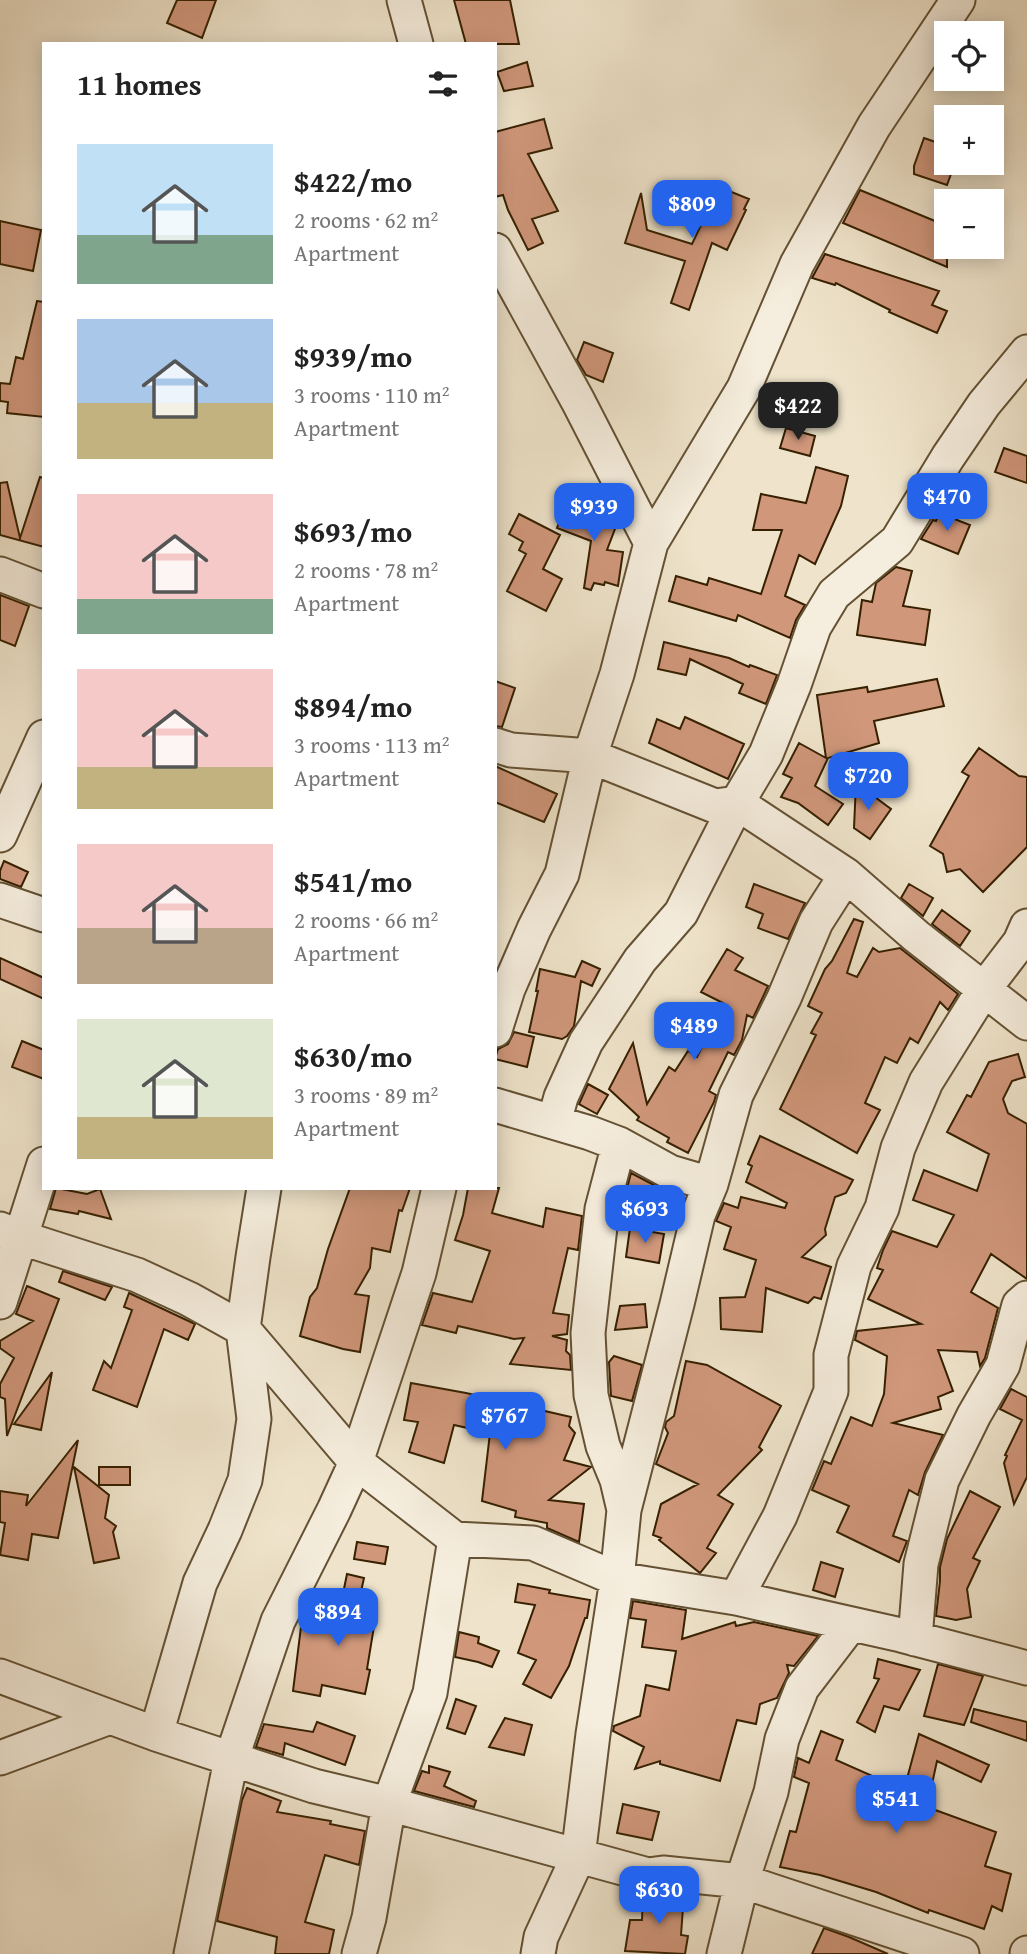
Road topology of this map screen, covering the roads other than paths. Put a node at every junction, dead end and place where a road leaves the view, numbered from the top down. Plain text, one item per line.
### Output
1 (404, 0) edge
2 (958, 0) edge
3 (415, 42) edge
4 (497, 254) edge
5 (1027, 352) edge
6 (651, 543) junction
7 (0, 574) edge
8 (42, 590) edge
9 (42, 741) edge
10 (497, 746) edge
11 (590, 756) junction
12 (737, 803) junction
13 (0, 835) edge
14 (846, 875) junction
15 (0, 900) edge
16 (42, 914) edge
17 (1027, 926) edge
18 (984, 989) junction
19 (1027, 1023) edge
20 (497, 1024) edge
21 (497, 1105) edge
22 (554, 1122) junction
23 (619, 1144) junction
24 (42, 1168) edge
25 (711, 1184) junction
26 (264, 1190) edge
27 (439, 1190) edge
28 (10, 1233) edge
29 (1027, 1298) edge
30 (0, 1302) edge
31 (243, 1329) junction
32 (356, 1462) junction
33 (625, 1510) junction
34 (455, 1539) junction
35 (617, 1579) junction
36 (736, 1598) junction
37 (851, 1624) junction
38 (915, 1639) junction
39 (1027, 1668) edge
40 (0, 1676) edge
41 (110, 1717) junction
42 (156, 1734) junction
43 (0, 1758) edge
44 (231, 1760) junction
45 (389, 1804) junction
46 (578, 1857) junction
47 (742, 1881) junction
48 (191, 1954) edge
49 (359, 1954) edge
50 (538, 1954) edge
51 (724, 1954) edge
52 (962, 1954) edge

1 - 3 street
2 - 6 street
4 - 6 street
5 - 12 street
6 - 11 street
7 - 8 street
9 - 13 street
10 - 11 street
11 - 12 street
11 - 20 street
12 - 14 street
12 - 22 street
14 - 18 street
14 - 25 street
15 - 16 street
17 - 18 street
18 - 19 street
18 - 36 street
21 - 22 street
22 - 23 street
23 - 25 street
23 - 33 street
24 - 28 street
25 - 33 street
26 - 31 street
27 - 32 street
28 - 30 street
28 - 31 street
29 - 38 street
31 - 32 street
31 - 42 street
32 - 34 street
32 - 44 street
33 - 35 street
34 - 35 street
34 - 45 street
35 - 36 street
35 - 46 street
36 - 37 street
37 - 38 street
37 - 47 street
38 - 39 street
40 - 41 street
41 - 42 street
41 - 43 street
42 - 44 street
44 - 45 street
44 - 48 street
45 - 46 street
45 - 49 street
46 - 47 street
46 - 50 street
47 - 51 street
47 - 52 street

